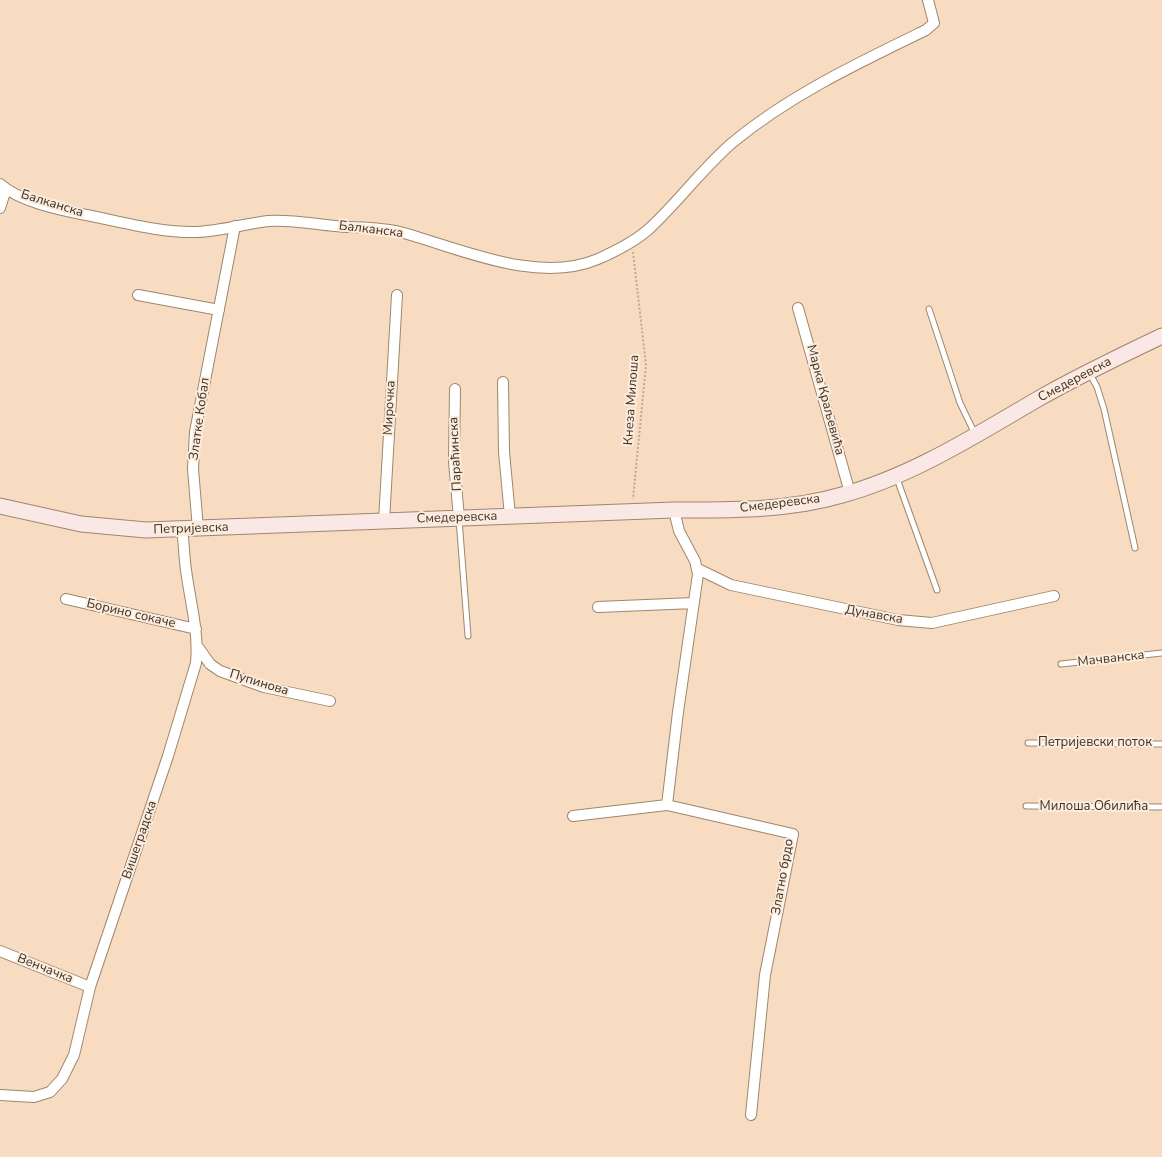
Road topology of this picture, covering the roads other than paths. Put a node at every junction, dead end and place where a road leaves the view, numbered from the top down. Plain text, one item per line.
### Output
1 (928, 0) edge
2 (3, 187) edge
3 (0, 208) edge
4 (236, 226) junction
5 (397, 294) dead end
6 (138, 295) dead end
7 (798, 308) dead end
8 (929, 309) dead end
9 (219, 310) junction
10 (1162, 336) edge
11 (1088, 372) junction
12 (503, 382) dead end
13 (455, 389) dead end
14 (975, 435) junction
15 (896, 476) junction
16 (850, 493) junction
17 (0, 506) edge
18 (674, 510) junction
19 (510, 516) junction
20 (459, 518) junction
21 (384, 521) junction
22 (182, 529) junction
23 (198, 529) junction
24 (1135, 548) dead end
25 (698, 569) junction
26 (937, 590) dead end
27 (1054, 596) dead end
28 (66, 599) dead end
29 (694, 603) junction
30 (598, 608) dead end
31 (196, 629) junction
32 (468, 636) dead end
33 (198, 647) junction
34 (1162, 653) edge
35 (1061, 664) dead end
36 (330, 701) dead end
37 (1028, 743) dead end
38 (1162, 744) edge
39 (667, 805) junction
40 (1026, 806) dead end
41 (1162, 807) edge
42 (573, 816) dead end
43 (0, 951) edge
44 (90, 987) junction
45 (0, 1095) edge
46 (750, 1115) dead end

1 - 4 street, Балканска
2 - 3 street, Балканска
2 - 4 street, Балканска
4 - 9 street, Златке Кобал
5 - 21 street, Мирочка
6 - 9 street
7 - 16 street, Марка Краљевића
8 - 14 lane
9 - 23 street, Златке Кобал
10 - 11 main road, Смедеревска
11 - 14 main road, Смедеревска
11 - 24 lane
12 - 19 street
13 - 20 street, Параћинска
14 - 15 main road, Смедеревска
15 - 16 main road, Смедеревска
15 - 26 lane
16 - 18 main road, Смедеревска
17 - 22 main road, Петријевска
18 - 19 main road, Смедеревска
18 - 25 street
19 - 20 main road, Смедеревска
20 - 21 main road, Смедеревска
20 - 32 lane
21 - 23 main road, Петријевска
22 - 23 main road, Петријевска
22 - 31 street, Вишеградска
25 - 27 street, Дунавска
25 - 29 street
28 - 31 street, Борино сокаче
29 - 30 street
29 - 39 street
31 - 33 street, Вишеградска
33 - 36 street, Пупинова
33 - 44 street, Вишеградска
34 - 35 lane, Мачванска
37 - 38 lane, Петријевски поток
39 - 42 street, Златно брдо
39 - 46 street, Златно брдо
40 - 41 lane, Милоша Обилића
43 - 44 street, Венчачка
44 - 45 street, Вишеградска

